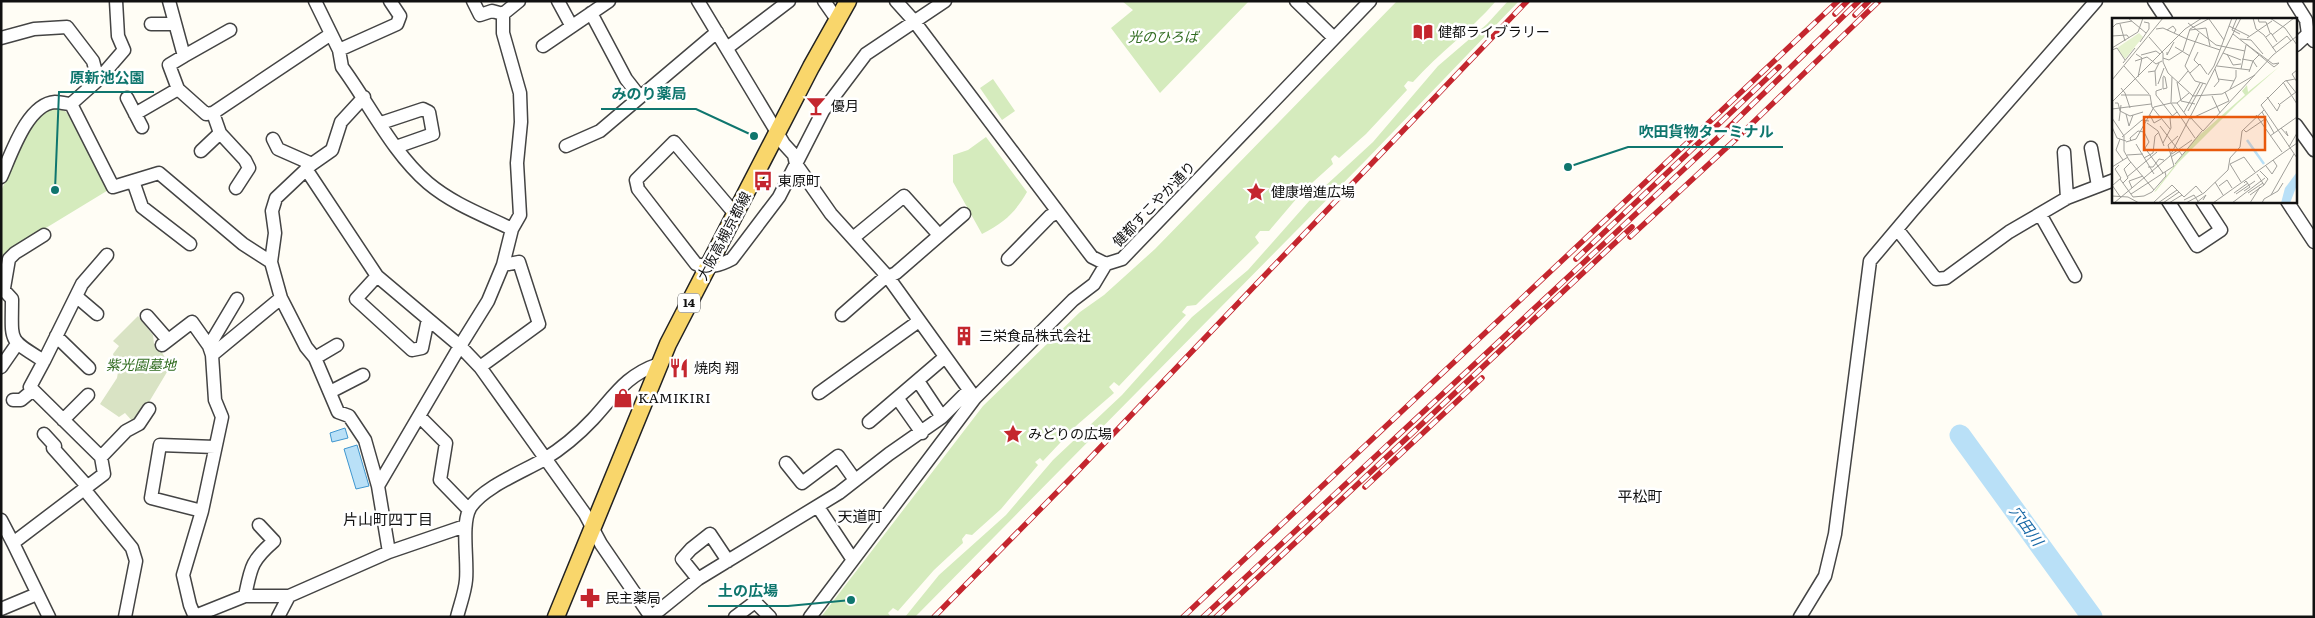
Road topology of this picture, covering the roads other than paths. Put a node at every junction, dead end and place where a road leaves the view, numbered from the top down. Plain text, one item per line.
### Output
1 (116, 1) edge
2 (169, 1) edge
3 (390, 1) edge
4 (473, 1) edge
5 (519, 1) edge
6 (558, 1) edge
7 (609, 1) edge
8 (698, 1) edge
9 (789, 1) edge
10 (824, 1) edge
11 (848, 1) edge
12 (896, 1) edge
13 (945, 1) edge
14 (1296, 1) edge
15 (1370, 1) edge
16 (2096, 1) edge
17 (2154, 1) edge
18 (2294, 1) edge
19 (317, 2) edge
20 (591, 13) junction
21 (502, 14) junction
22 (2310, 17) edge
23 (2165, 18) edge
24 (838, 21) junction
25 (914, 21) junction
26 (151, 24) dead end
27 (174, 24) junction
28 (571, 25) junction
29 (230, 30) dead end
30 (717, 32) junction
31 (332, 34) junction
32 (2311, 37) edge
33 (1, 38) edge
34 (1334, 38) junction
35 (2298, 44) edge
36 (543, 46) dead end
37 (727, 48) junction
38 (338, 50) junction
39 (184, 56) junction
40 (98, 80) junction
41 (178, 89) junction
42 (364, 97) junction
43 (640, 97) junction
44 (127, 98) dead end
45 (71, 104) junction
46 (213, 113) junction
47 (135, 114) junction
48 (380, 123) junction
49 (142, 127) dead end
50 (2298, 128) edge
51 (220, 132) junction
52 (778, 134) junction
53 (273, 139) dead end
54 (566, 146) dead end
55 (396, 147) junction
56 (2092, 148) dead end
57 (2314, 150) edge
58 (206, 151) dead end
59 (2064, 152) dead end
60 (6, 154) edge
61 (796, 164) junction
62 (309, 167) junction
63 (1, 177) edge
64 (133, 181) junction
65 (2112, 181) edge
66 (2098, 186) junction
67 (236, 188) dead end
68 (2067, 198) junction
69 (2169, 202) edge
70 (2203, 202) edge
71 (2288, 202) edge
72 (1057, 213) junction
73 (735, 214) junction
74 (964, 214) dead end
75 (2040, 214) junction
76 (512, 228) junction
77 (1897, 228) junction
78 (44, 235) dead end
79 (939, 235) junction
80 (853, 238) junction
81 (2314, 242) edge
82 (190, 244) dead end
83 (107, 255) dead end
84 (1008, 259) dead end
85 (271, 262) junction
86 (1106, 264) junction
87 (502, 265) junction
88 (707, 267) junction
89 (2068, 272) dead end
90 (377, 276) junction
91 (888, 277) junction
92 (3, 287) edge
93 (76, 297) junction
94 (281, 298) junction
95 (237, 299) dead end
96 (97, 314) dead end
97 (842, 315) dead end
98 (146, 316) dead end
99 (428, 319) junction
100 (919, 321) junction
101 (56, 336) junction
102 (16, 344) junction
103 (337, 345) dead end
104 (460, 346) junction
105 (210, 350) junction
106 (946, 357) junction
107 (315, 358) junction
108 (44, 361) junction
109 (659, 364) junction
110 (1, 367) edge
111 (480, 367) junction
112 (89, 368) dead end
113 (362, 375) dead end
114 (918, 381) junction
115 (33, 390) junction
116 (330, 392) junction
117 (819, 392) dead end
118 (972, 394) junction
119 (88, 396) dead end
120 (898, 399) junction
121 (13, 400) dead end
122 (149, 410) dead end
123 (419, 416) junction
124 (942, 418) junction
125 (63, 420) junction
126 (868, 422) dead end
127 (922, 433) junction
128 (44, 434) dead end
129 (215, 446) junction
130 (100, 457) junction
131 (544, 459) junction
132 (786, 462) dead end
133 (856, 480) junction
134 (378, 486) junction
135 (86, 488) junction
136 (818, 507) junction
137 (469, 510) junction
138 (202, 511) junction
139 (1, 520) edge
140 (259, 525) dead end
141 (465, 526) junction
142 (593, 528) junction
143 (14, 543) junction
144 (389, 552) junction
145 (853, 560) junction
146 (728, 561) junction
147 (698, 579) junction
148 (37, 594) junction
149 (245, 596) junction
150 (289, 596) junction
151 (1, 610) edge
152 (195, 616) edge
153 (49, 617) edge
154 (125, 617) edge
155 (278, 617) edge
156 (456, 617) edge
157 (556, 617) edge
158 (651, 617) edge
159 (735, 617) edge
160 (770, 617) edge
161 (810, 617) edge
162 (1800, 617) edge

1 - 40 street
2 - 27 street
3 - 38 street
4 - 21 street
5 - 21 street
6 - 28 street
7 - 20 street
8 - 30 street
9 - 37 street
10 - 24 street
11 - 24 main road, 大阪高槻京都線 / 14
12 - 25 street
13 - 25 street
14 - 34 street
15 - 34 street, 健都すこやか通り
16 - 77 street
17 - 23 street
18 - 22 street
19 - 31 street
20 - 28 street
20 - 43 street
21 - 76 street
22 - 32 street
24 - 52 main road, 大阪高槻京都線 / 14
25 - 61 street
25 - 72 street
26 - 27 street
27 - 39 street
28 - 36 street
29 - 39 street
30 - 37 street
30 - 43 street
31 - 38 street
31 - 46 street
32 - 35 street
33 - 40 street
34 - 86 street, 健都すこやか通り
37 - 52 street
38 - 42 street
39 - 41 street
40 - 45 street
41 - 46 street
41 - 47 street
42 - 48 street
42 - 62 street
43 - 54 street
44 - 47 street
45 - 60 street
45 - 64 street
46 - 51 street
47 - 49 street
48 - 55 street
48 - 55 street
50 - 57 street
51 - 58 street
51 - 67 street
52 - 61 street
52 - 73 main road, 大阪高槻京都線 / 14
53 - 62 street
55 - 76 street
56 - 66 street
59 - 68 street
60 - 63 street
61 - 80 street
61 - 88 street
62 - 85 street
62 - 90 street
64 - 82 street
64 - 85 street
65 - 66 street
66 - 68 street
68 - 75 street
69 - 70 street
71 - 81 street
72 - 84 street
72 - 86 street
73 - 88 main road, 大阪高槻京都線 / 14
73 - 88 street
74 - 79 street
75 - 77 street
75 - 89 street
76 - 87 street
77 - 162 street
78 - 92 street
79 - 80 street
79 - 91 street
80 - 91 street
83 - 93 street
85 - 94 street
86 - 118 street
87 - 104 street
87 - 111 street
88 - 109 main road, 大阪高槻京都線 / 14
90 - 99 street
90 - 99 street
91 - 97 street
91 - 100 street
92 - 102 street
93 - 96 street
93 - 101 street
94 - 105 street
94 - 107 street
95 - 105 street
98 - 105 street
99 - 104 street
100 - 106 street
100 - 117 street
101 - 108 street
101 - 112 street
102 - 108 street
102 - 110 street
103 - 107 street
104 - 111 street
104 - 123 street
105 - 129 street
106 - 114 street
106 - 118 street
107 - 116 street
108 - 115 street
109 - 131 street
109 - 142 main road, 大阪高槻京都線 / 14
111 - 131 street
113 - 116 street
114 - 120 street
114 - 124 street
115 - 121 street
115 - 125 street
116 - 134 street
118 - 124 street
118 - 145 street
119 - 125 street
120 - 126 street
120 - 127 street
122 - 130 street
123 - 134 street
123 - 137 street
124 - 127 street
125 - 130 street
127 - 133 street
128 - 135 street
129 - 138 street
129 - 138 street
130 - 135 street
131 - 137 street
131 - 142 street
132 - 133 street
133 - 136 street
134 - 144 street
135 - 143 street
135 - 154 street
136 - 145 street
136 - 146 street
137 - 141 street
138 - 152 street
139 - 143 street
140 - 149 street
141 - 144 street
141 - 156 street
142 - 157 main road, 大阪高槻京都線 / 14
142 - 158 street
143 - 148 street
144 - 150 street
145 - 161 street
146 - 147 street
146 - 147 street
147 - 158 street
148 - 151 street
148 - 153 street
149 - 150 street
149 - 152 street
150 - 155 street
159 - 160 street

